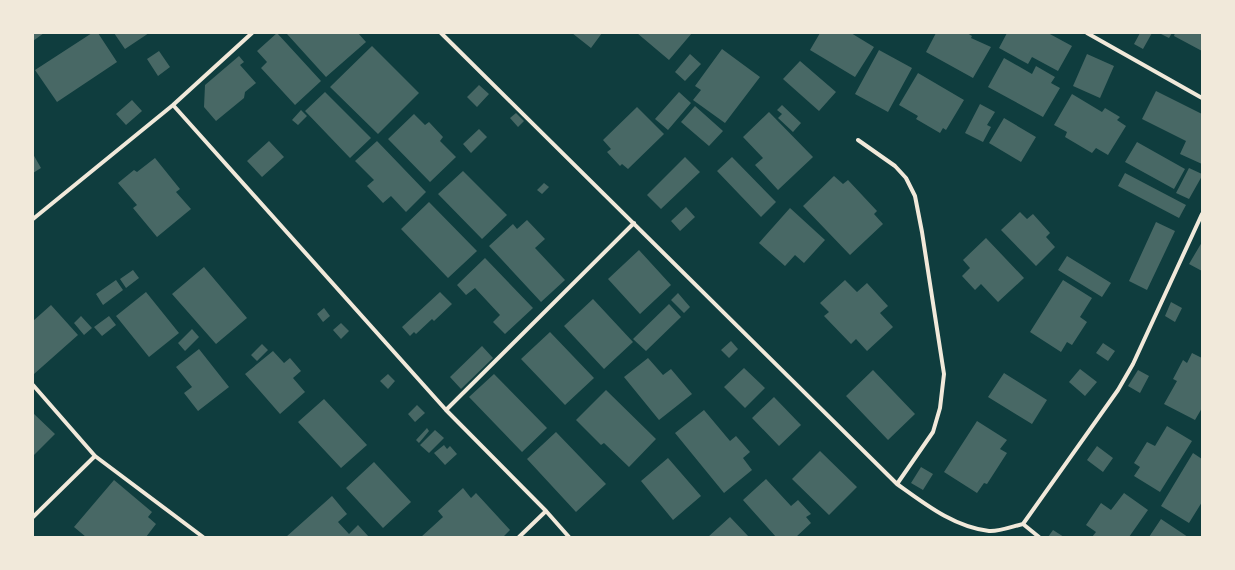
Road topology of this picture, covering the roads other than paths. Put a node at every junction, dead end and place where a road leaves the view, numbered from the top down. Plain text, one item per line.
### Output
1 (252, 33) edge
2 (441, 33) edge
3 (1086, 33) edge
4 (1202, 98) edge
5 (173, 105) junction
6 (858, 140) dead end
7 (1202, 214) edge
8 (33, 219) edge
9 (634, 223) junction
10 (33, 385) edge
11 (446, 410) junction
12 (95, 456) junction
13 (897, 484) junction
14 (546, 511) junction
15 (33, 517) edge
16 (1022, 524) junction
17 (203, 537) edge
18 (519, 537) edge
19 (569, 537) edge
20 (1039, 537) edge

1 - 5 street
2 - 9 street
3 - 4 street
5 - 8 street
5 - 11 street
6 - 13 street
7 - 16 street
9 - 11 street
9 - 13 street
10 - 12 street
11 - 14 street
12 - 15 street
12 - 17 street
13 - 16 street
14 - 18 street
14 - 19 street
16 - 20 street

